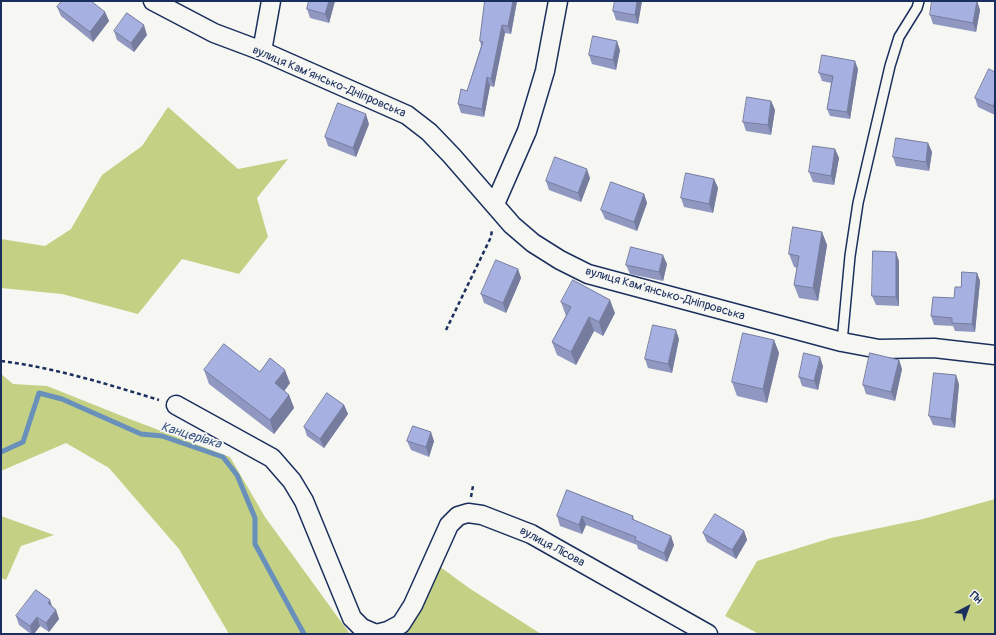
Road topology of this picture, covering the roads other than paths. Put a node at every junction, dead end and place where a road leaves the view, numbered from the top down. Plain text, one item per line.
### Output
1 (153, 1) edge
2 (271, 1) edge
3 (558, 1) edge
4 (919, 1) edge
5 (262, 51) junction
6 (495, 204) junction
7 (842, 342) junction
8 (995, 355) edge
9 (176, 406) road end
10 (376, 634) edge
11 (708, 634) edge

1 - 5 street, вулиця Кам’янсько-Дніпровська
2 - 5 street
3 - 6 street
4 - 7 lane
5 - 6 street, вулиця Кам’янсько-Дніпровська
6 - 7 street, вулиця Кам’янсько-Дніпровська
7 - 8 street, вулиця Кам’янсько-Дніпровська
9 - 10 street, вулиця Лісова
10 - 11 street, вулиця Лісова

